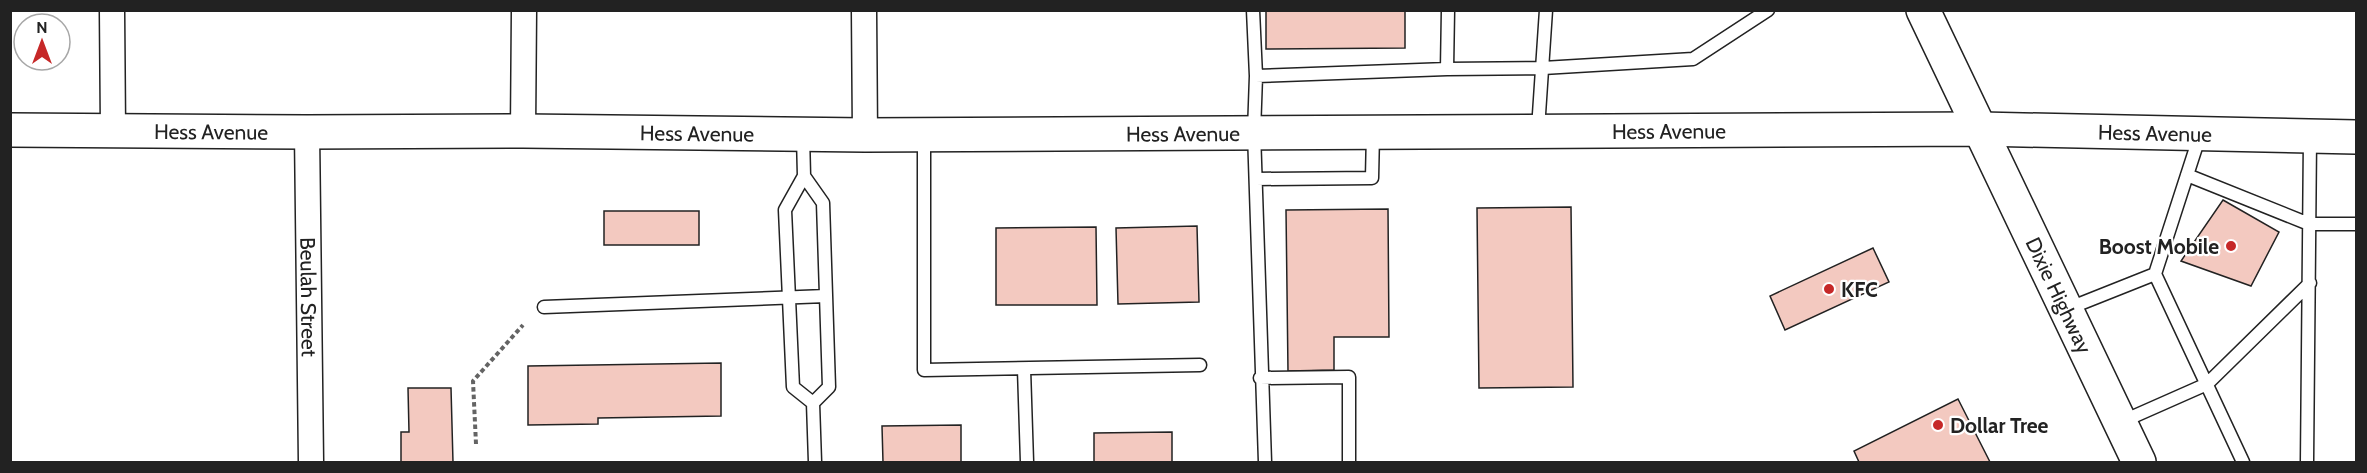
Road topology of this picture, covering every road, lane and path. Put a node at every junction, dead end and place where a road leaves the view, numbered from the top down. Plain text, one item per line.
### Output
1 (112, 10) edge
2 (524, 10) edge
3 (864, 10) edge
4 (1253, 10) edge
5 (1448, 10) edge
6 (1546, 10) edge
7 (1768, 10) edge
8 (1923, 10) edge
9 (1543, 68) junction
10 (1447, 69) junction
11 (1256, 76) junction
12 (1981, 129) junction
13 (10, 130) edge
14 (113, 130) junction
15 (523, 131) junction
16 (1538, 131) junction
17 (306, 132) junction
18 (1254, 132) junction
19 (1373, 132) junction
20 (803, 134) junction
21 (924, 134) junction
22 (865, 135) junction
23 (2200, 135) junction
24 (2310, 137) junction
25 (2356, 137) edge
26 (2187, 175) junction
27 (804, 176) junction
28 (1256, 179) junction
29 (2309, 224) junction
30 (2356, 224) edge
31 (2154, 273) junction
32 (2310, 283) junction
33 (826, 296) junction
34 (789, 298) junction
35 (544, 307) dead end
36 (2066, 310) junction
37 (523, 325) dead end
38 (1200, 365) dead end
39 (1024, 369) junction
40 (1260, 378) junction
41 (2207, 384) junction
42 (813, 403) junction
43 (2120, 423) junction
44 (476, 444) dead end
45 (311, 462) edge
46 (815, 462) edge
47 (1027, 462) edge
48 (1265, 462) edge
49 (1349, 462) edge
50 (2139, 462) edge
51 (2243, 462) edge
52 (2307, 462) edge

1 - 14 street
2 - 15 street
3 - 22 street
4 - 11 lane
5 - 10 lane
6 - 9 lane
7 - 9 lane
8 - 12 street, Dixie Highway
9 - 10 lane
9 - 16 lane
10 - 11 lane
11 - 18 lane
12 - 16 street, Hess Avenue
12 - 23 street, Hess Avenue
12 - 36 street, Dixie Highway
13 - 14 street, Hess Avenue
14 - 17 street, Hess Avenue
15 - 17 street, Hess Avenue
15 - 20 street, Hess Avenue
16 - 19 street, Hess Avenue
17 - 45 street, Beulah Street
18 - 19 street, Hess Avenue
18 - 21 street, Hess Avenue
18 - 28 lane
19 - 28 lane
20 - 22 street, Hess Avenue
20 - 27 lane
21 - 22 street, Hess Avenue
21 - 39 lane
23 - 24 street, Hess Avenue
23 - 26 lane
24 - 25 street, Hess Avenue
24 - 29 lane
26 - 29 lane
26 - 31 lane
27 - 33 lane
27 - 34 lane
28 - 40 lane
29 - 30 lane
29 - 32 lane
31 - 36 lane
31 - 41 lane
32 - 41 lane
32 - 52 lane
33 - 34 lane
33 - 42 lane
34 - 35 lane
34 - 42 lane
36 - 43 street, Dixie Highway
37 - 44 path
38 - 39 lane
39 - 47 lane
40 - 48 lane
40 - 49 lane
41 - 43 lane
41 - 51 lane
42 - 46 lane
43 - 50 street, Dixie Highway

